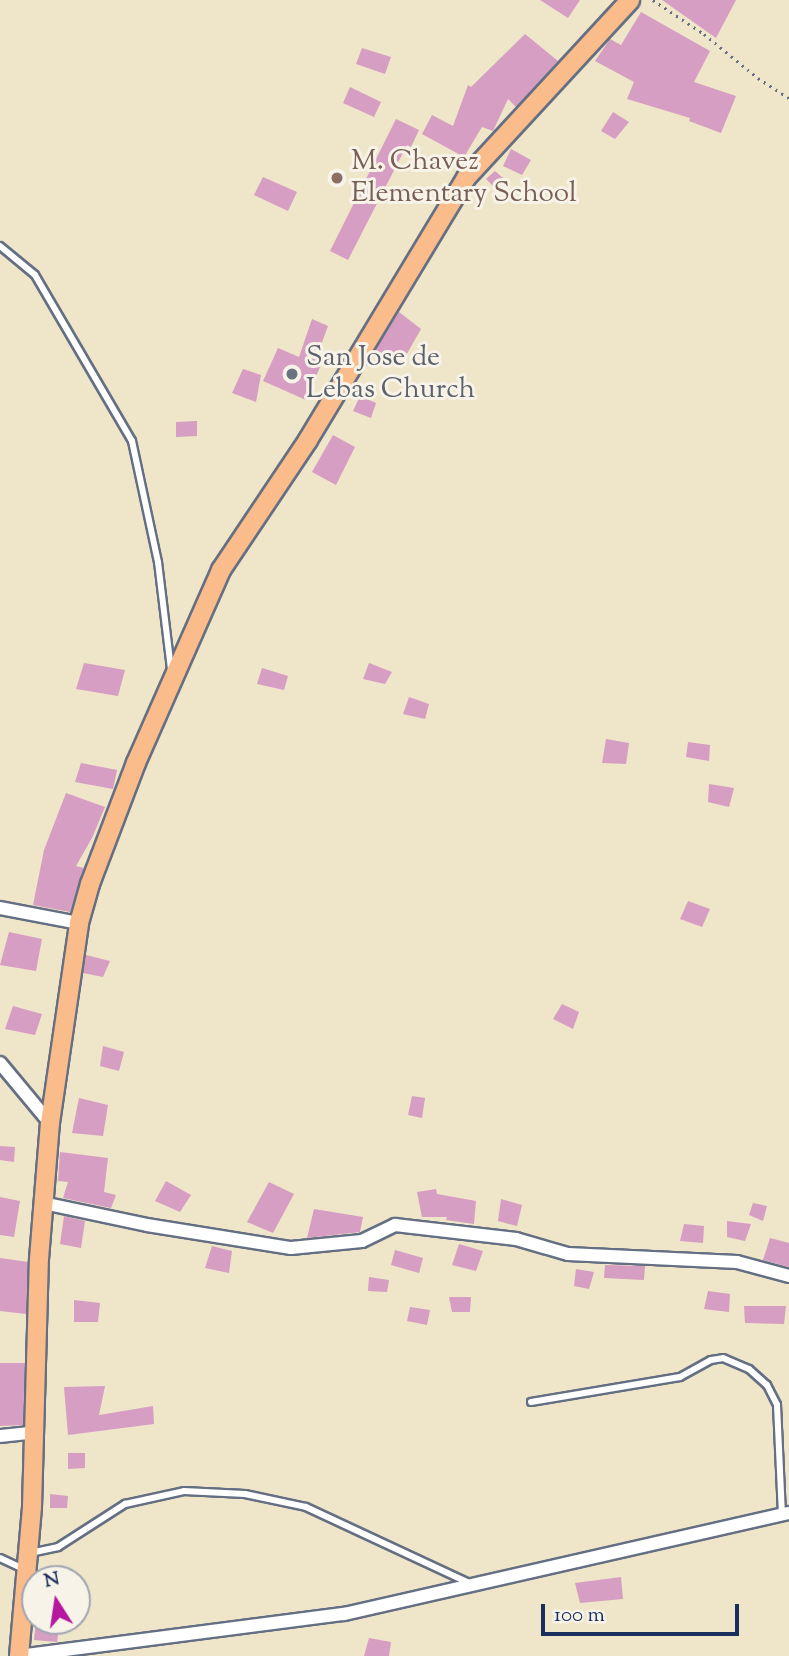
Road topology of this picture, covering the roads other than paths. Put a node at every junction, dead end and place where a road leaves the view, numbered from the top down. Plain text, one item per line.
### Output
1 (630, 0) edge
2 (0, 246) edge
3 (172, 679) junction
4 (0, 908) edge
5 (79, 923) junction
6 (0, 1063) edge
7 (50, 1123) junction
8 (43, 1203) junction
9 (789, 1276) edge
10 (531, 1402) dead end
11 (36, 1432) junction
12 (0, 1436) edge
13 (785, 1514) edge
14 (0, 1558) edge
15 (28, 1562) junction
16 (475, 1586) junction
17 (19, 1656) edge

1 - 3 main road
2 - 3 lane
3 - 5 main road
4 - 5 street
5 - 7 main road
6 - 7 street
7 - 8 main road
8 - 9 street
8 - 11 main road
10 - 13 lane
11 - 12 street
11 - 15 main road
13 - 16 street
14 - 15 lane
15 - 16 lane
15 - 17 main road
16 - 17 street

